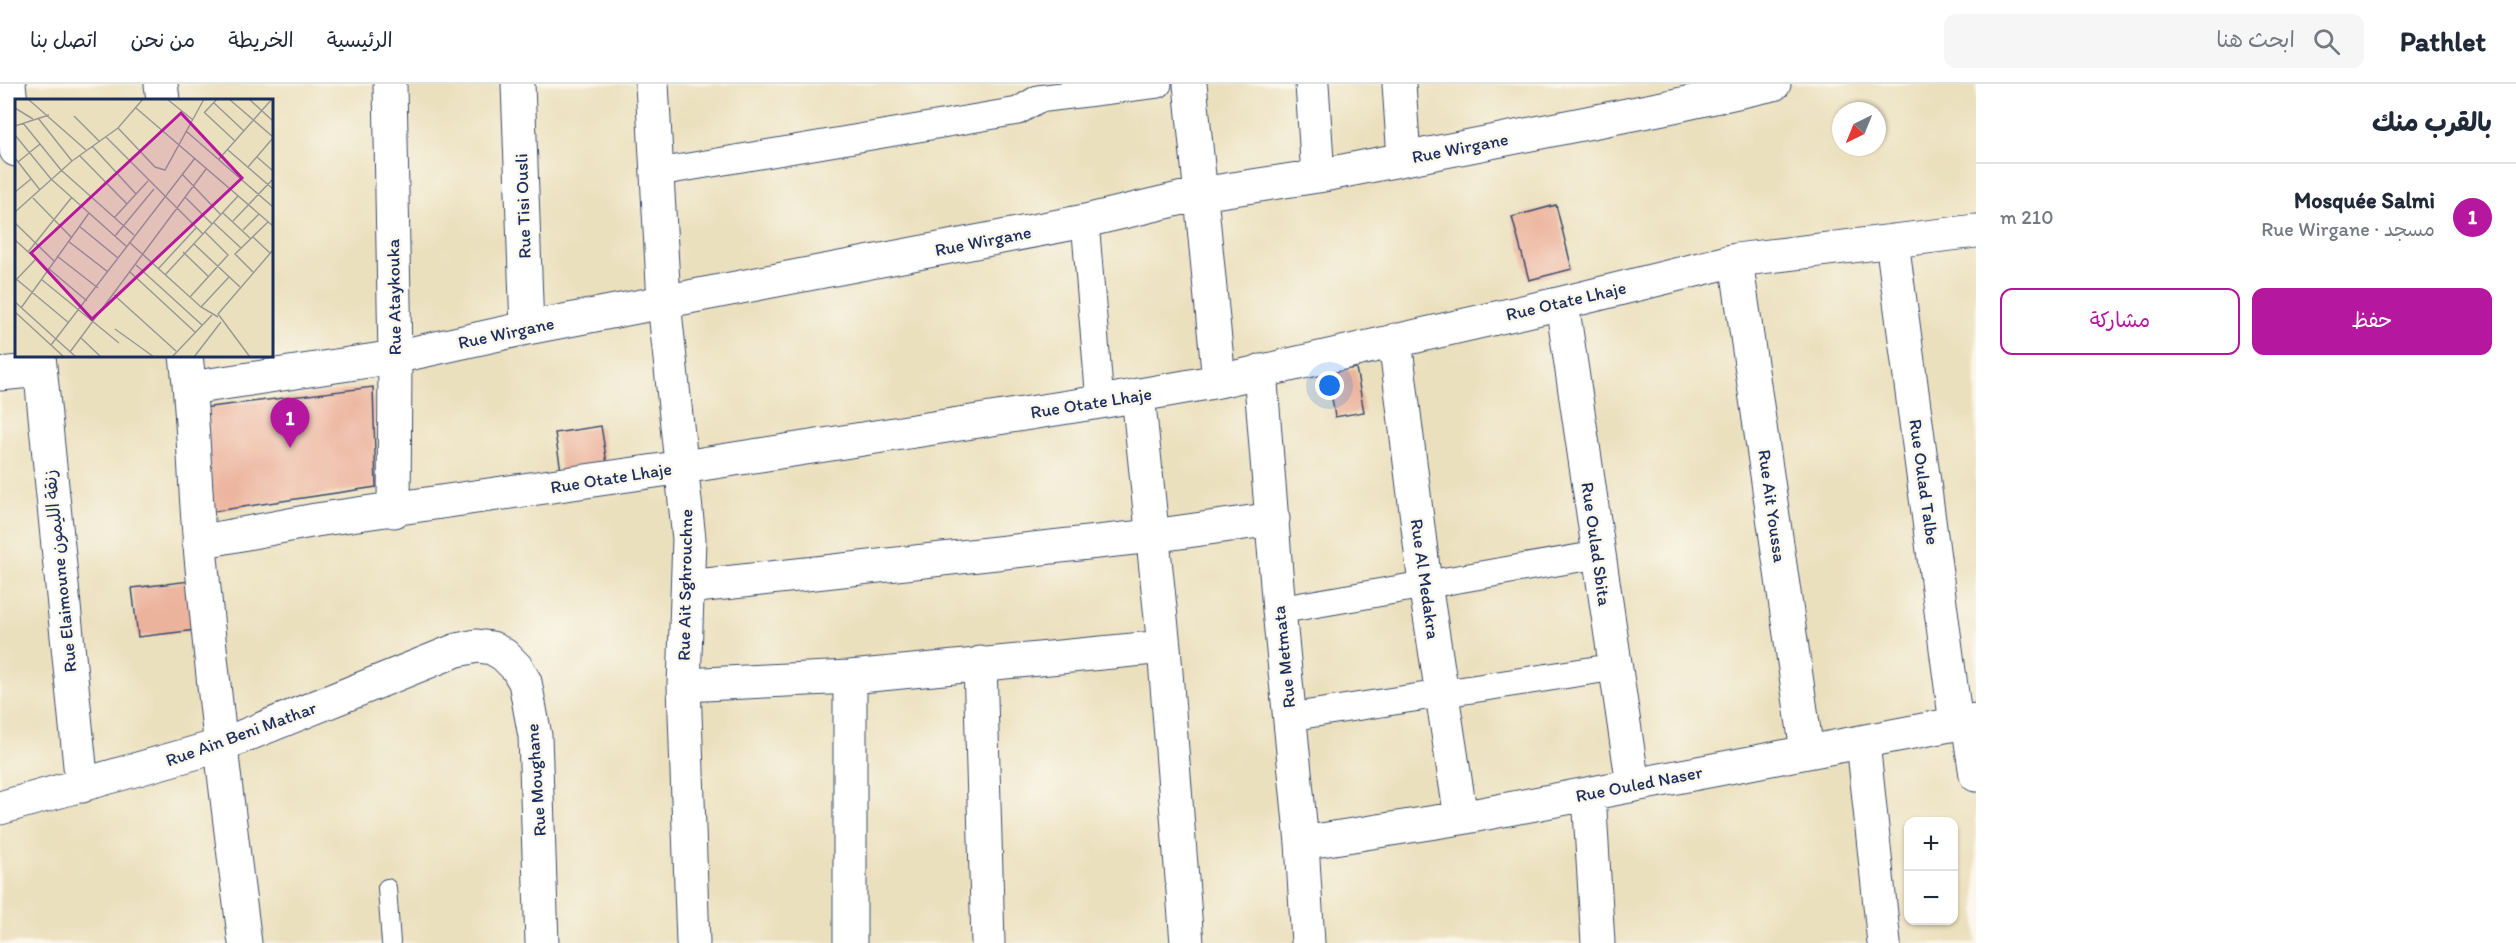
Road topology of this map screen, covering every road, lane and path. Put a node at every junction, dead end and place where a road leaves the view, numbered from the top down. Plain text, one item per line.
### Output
1 (9, 84) edge
2 (161, 84) edge
3 (390, 84) edge
4 (518, 84) edge
5 (652, 84) edge
6 (1158, 84) edge
7 (1190, 84) edge
8 (1312, 84) edge
9 (1399, 84) edge
10 (1774, 84) edge
11 (1671, 95) edge
12 (163, 99) edge
13 (15, 141) edge
14 (1404, 159) junction
15 (659, 172) junction
16 (1318, 176) junction
17 (1200, 194) junction
18 (1085, 221) junction
19 (1976, 231) edge
20 (1892, 241) junction
21 (1736, 260) junction
22 (664, 302) junction
23 (1562, 303) junction
24 (527, 328) junction
25 (1395, 340) junction
26 (186, 357) edge
27 (395, 357) junction
28 (39, 363) edge
29 (1260, 371) junction
30 (0, 374) edge
31 (1219, 381) junction
32 (190, 388) junction
33 (1138, 395) junction
34 (1100, 402) junction
35 (683, 467) junction
36 (394, 511) junction
37 (1273, 519) junction
38 (1152, 536) junction
39 (200, 542) junction
40 (1597, 555) junction
41 (1425, 585) junction
42 (688, 587) junction
43 (1279, 610) junction
44 (477, 645) joint
45 (1164, 647) junction
46 (980, 663) junction
47 (1615, 666) junction
48 (850, 677) junction
49 (684, 685) junction
50 (1442, 695) junction
51 (1290, 717) junction
52 (1967, 722) edge
53 (1863, 742) junction
54 (219, 746) junction
55 (1807, 752) junction
56 (1976, 775) edge
57 (1633, 785) junction
58 (82, 786) junction
59 (1589, 794) junction
60 (0, 808) edge
61 (1461, 818) junction
62 (1302, 843) junction
63 (387, 888) dead end
64 (245, 943) edge
65 (391, 943) edge
66 (542, 943) edge
67 (693, 943) edge
68 (850, 943) edge
69 (988, 943) edge
70 (1187, 943) edge
71 (1308, 943) edge
72 (1598, 943) edge
73 (1884, 943) edge

1 - 13 street
2 - 12 street
3 - 27 street, Rue Ataykouka
4 - 24 street, Rue Tisi Ousli
5 - 15 street, Rue Ait Sghrouchne
6 - 15 street
7 - 17 street
8 - 16 street
9 - 14 street
10 - 11 street, Rue Wirgane
11 - 14 street, Rue Wirgane
14 - 16 street, Rue Wirgane
15 - 22 street, Rue Ait Sghrouchne
16 - 17 street, Rue Wirgane
17 - 18 street, Rue Wirgane
17 - 31 street
18 - 22 street, Rue Wirgane
18 - 34 street
19 - 20 street, Rue Otate Lhaje
20 - 21 street, Rue Otate Lhaje
20 - 52 street, Rue Oulad Talbe
21 - 23 street, Rue Otate Lhaje
21 - 55 street, Rue Ait Youssa
22 - 24 street, Rue Wirgane
22 - 35 street, Rue Ait Sghrouchne
23 - 25 street, Rue Otate Lhaje
23 - 40 street, Rue Oulad Sbita
24 - 27 street, Rue Wirgane
25 - 29 street, Rue Otate Lhaje
25 - 41 street, Rue Al Medakra
26 - 32 street
27 - 32 street, Rue Wirgane
27 - 36 street, Rue Ataykouka
28 - 30 street
28 - 58 street, Rue Elaimoune زنقة الليمون
29 - 31 street, Rue Otate Lhaje
29 - 37 street, Rue Metmata
31 - 33 street, Rue Otate Lhaje
32 - 39 street
33 - 34 street, Rue Otate Lhaje
33 - 38 street
34 - 35 street, Rue Otate Lhaje
35 - 36 street, Rue Otate Lhaje
35 - 42 street, Rue Ait Sghrouchne
36 - 39 street, Rue Otate Lhaje
37 - 38 street
37 - 43 street, Rue Metmata
38 - 42 street
38 - 45 street
39 - 54 street
40 - 41 street
40 - 47 street, Rue Oulad Sbita
41 - 43 street
41 - 50 street, Rue Al Medakra
42 - 49 street, Rue Ait Sghrouchne
43 - 51 street, Rue Metmata
44 - 54 street, Rue Ain Beni Mathar
44 - 66 street, Rue Moughane
45 - 46 street
45 - 70 street
46 - 48 street
46 - 69 street
47 - 50 street
47 - 57 street, Rue Oulad Sbita
48 - 49 street
48 - 68 street
49 - 67 street, Rue Ait Sghrouchne
50 - 51 street
50 - 61 street, Rue Al Medakra
51 - 62 street, Rue Metmata
52 - 53 street, Rue Ouled Naser
52 - 56 street, Rue Oulad Talbe
53 - 55 street, Rue Ouled Naser
53 - 73 street
54 - 58 street, Rue Ain Beni Mathar
54 - 64 street
55 - 57 street, Rue Ouled Naser
57 - 59 street, Rue Ouled Naser
58 - 60 street, Rue Ain Beni Mathar
59 - 61 street, Rue Ouled Naser
59 - 72 street
61 - 62 street, Rue Ouled Naser
62 - 71 street, Rue Metmata
63 - 65 lane

